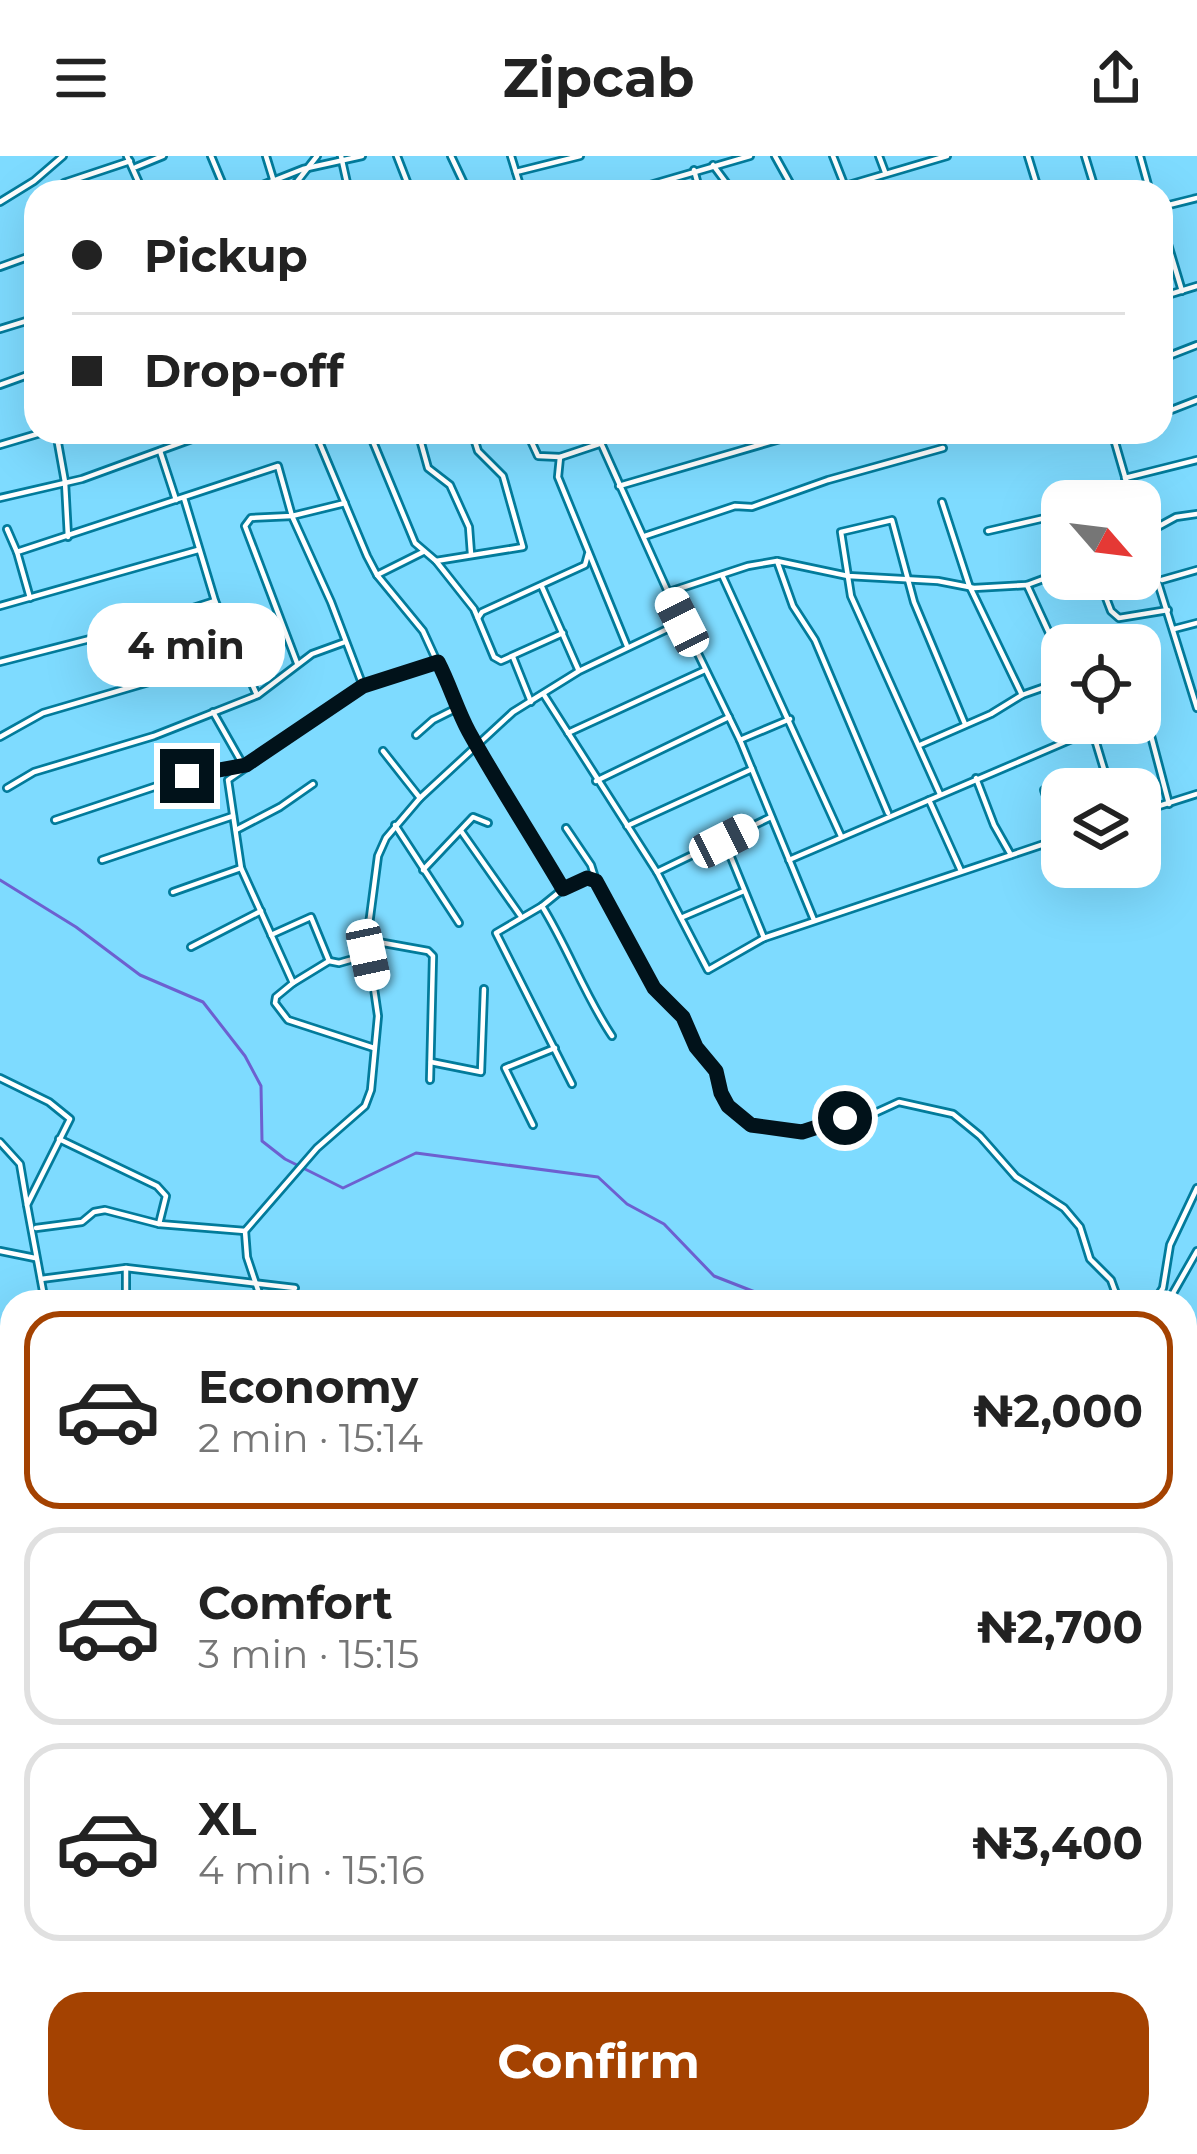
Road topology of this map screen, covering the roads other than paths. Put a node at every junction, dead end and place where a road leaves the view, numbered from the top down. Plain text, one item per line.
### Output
1 (63, 156) edge
2 (164, 156) edge
3 (317, 156) edge
4 (362, 156) edge
5 (511, 156) edge
6 (580, 156) edge
7 (750, 156) edge
8 (879, 156) edge
9 (900, 156) edge
10 (947, 156) edge
11 (1151, 156) edge
12 (342, 158) edge
13 (1140, 158) edge
14 (715, 161) edge
15 (130, 162) edge
16 (903, 166) junction
17 (303, 169) junction
18 (694, 170) junction
19 (516, 172) junction
20 (885, 172) junction
21 (293, 175) junction
22 (35, 180) edge
23 (73, 180) edge
24 (279, 180) edge
25 (293, 180) edge
26 (298, 180) edge
27 (518, 180) edge
28 (663, 180) edge
29 (697, 180) edge
30 (862, 180) edge
31 (1173, 261) edge
32 (1197, 286) edge
33 (1182, 291) junction
34 (1173, 294) edge
35 (58, 444) edge
36 (179, 444) edge
37 (320, 444) edge
38 (375, 444) edge
39 (421, 444) edge
40 (476, 444) edge
41 (532, 444) edge
42 (587, 444) edge
43 (602, 444) edge
44 (763, 444) edge
45 (1117, 444) edge
46 (944, 448) dead end
47 (160, 451) junction
48 (560, 457) junction
49 (1197, 460) edge
50 (1125, 478) joint
51 (65, 482) junction
52 (619, 486) junction
53 (0, 498) edge
54 (184, 498) junction
55 (176, 500) junction
56 (941, 502) dead end
57 (345, 503) junction
58 (1197, 514) edge
59 (292, 516) junction
60 (1041, 519) edge
61 (1161, 526) edge
62 (7, 529) dead end
63 (988, 532) dead end
64 (68, 537) junction
65 (643, 537) junction
66 (198, 550) junction
67 (17, 552) junction
68 (423, 552) junction
69 (471, 554) junction
70 (588, 554) junction
71 (436, 561) junction
72 (778, 561) junction
73 (585, 565) junction
74 (594, 566) junction
75 (1197, 570) edge
76 (377, 575) junction
77 (722, 575) junction
78 (848, 576) junction
79 (907, 579) junction
80 (1041, 579) edge
81 (1161, 581) edge
82 (1028, 584) junction
83 (969, 585) junction
84 (1161, 585) edge
85 (542, 586) junction
86 (668, 592) junction
87 (30, 598) junction
88 (1108, 600) edge
89 (215, 601) junction
90 (0, 606) edge
91 (1168, 610) junction
92 (480, 615) junction
93 (682, 622) junction
94 (1197, 623) edge
95 (1046, 624) edge
96 (1174, 629) junction
97 (563, 633) junction
98 (346, 642) junction
99 (628, 646) junction
100 (234, 647) junction
101 (513, 657) junction
102 (0, 662) edge
103 (438, 662) junction
104 (297, 663) junction
105 (705, 670) junction
106 (579, 671) junction
107 (1193, 681) edge
108 (363, 686) junction
109 (1041, 688) edge
110 (257, 695) junction
111 (544, 695) junction
112 (1022, 695) junction
113 (531, 702) junction
114 (457, 708) junction
115 (1197, 708) edge
116 (213, 712) junction
117 (729, 717) junction
118 (790, 719) junction
119 (965, 724) junction
120 (568, 734) junction
121 (416, 735) dead end
122 (0, 737) edge
123 (740, 740) junction
124 (1059, 744) edge
125 (1153, 744) edge
126 (919, 746) junction
127 (475, 747) junction
128 (383, 751) dead end
129 (244, 764) junction
130 (752, 769) junction
131 (976, 778) junction
132 (596, 781) junction
133 (313, 784) dead end
134 (7, 788) dead end
135 (940, 794) junction
136 (1197, 794) edge
137 (420, 797) junction
138 (929, 800) junction
139 (1169, 804) junction
140 (1161, 806) edge
141 (232, 816) junction
142 (890, 816) junction
143 (771, 818) junction
144 (56, 820) dead end
145 (488, 823) dead end
146 (395, 826) junction
147 (627, 826) junction
148 (566, 829) dead end
149 (234, 830) junction
150 (461, 832) junction
151 (841, 836) junction
152 (724, 841) junction
153 (1041, 845) edge
154 (1012, 856) junction
155 (102, 860) dead end
156 (789, 860) junction
157 (241, 868) junction
158 (423, 869) junction
159 (958, 871) junction
160 (657, 872) junction
161 (596, 881) junction
162 (563, 889) junction
163 (744, 891) junction
164 (173, 892) dead end
165 (542, 906) junction
166 (261, 910) junction
167 (520, 916) junction
168 (682, 918) junction
169 (814, 920) junction
170 (459, 923) dead end
171 (271, 934) junction
172 (764, 938) junction
173 (367, 940) junction
174 (191, 947) dead end
175 (368, 955) junction
176 (329, 961) junction
177 (293, 983) junction
178 (484, 988) dead end
179 (612, 1036) dead end
180 (376, 1048) junction
181 (555, 1048) junction
182 (430, 1062) junction
183 (0, 1078) edge
184 (430, 1080) dead end
185 (572, 1084) dead end
186 (532, 1125) dead end
187 (59, 1139) junction
188 (0, 1142) edge
189 (1197, 1188) edge
190 (27, 1205) junction
191 (160, 1224) junction
192 (34, 1228) junction
193 (245, 1231) junction
194 (0, 1251) edge
195 (1197, 1251) edge
196 (38, 1258) junction
197 (126, 1268) junction
198 (41, 1280) junction
199 (258, 1286) junction
200 (295, 1288) dead end
201 (42, 1290) edge
202 (126, 1290) edge
203 (259, 1290) edge
204 (1115, 1290) edge
205 (1161, 1290) edge
206 (1175, 1290) edge

1 - 22 street
2 - 15 street
3 - 17 street
4 - 12 street
5 - 19 street
6 - 19 street
7 - 14 street
8 - 20 street
9 - 16 street
10 - 16 street
11 - 13 street
12 - 17 street
14 - 18 street
15 - 23 street
16 - 20 street
17 - 21 street
17 - 26 street
18 - 28 street
18 - 29 street
19 - 27 street
20 - 30 street
21 - 24 street
21 - 25 street
31 - 33 street
32 - 33 street
33 - 34 street
35 - 51 street
36 - 47 street
37 - 57 street
38 - 68 street
39 - 69 street
40 - 69 street
41 - 48 street
42 - 48 street
43 - 52 street
44 - 52 street
45 - 50 street
46 - 65 street
47 - 51 street
47 - 55 street
48 - 70 street
49 - 50 street
51 - 53 street
51 - 64 street
52 - 65 street
54 - 55 street
54 - 59 street
54 - 66 street
55 - 64 street
56 - 83 street
57 - 59 street
57 - 76 street
58 - 61 street
59 - 98 street
59 - 104 street
60 - 63 street
62 - 67 street
64 - 67 street
65 - 86 street
66 - 87 street
66 - 89 street
67 - 87 street
68 - 71 street
68 - 76 street
69 - 71 street
70 - 73 street
70 - 74 street
71 - 92 street
72 - 77 street
72 - 78 street
72 - 142 street
73 - 74 street
73 - 85 street
74 - 99 street
75 - 81 street
76 - 103 street
77 - 86 street
77 - 118 street
78 - 79 street
78 - 79 street
78 - 126 street
79 - 83 street
79 - 119 street
80 - 82 street
82 - 83 street
82 - 95 street
83 - 112 street
84 - 91 street
85 - 92 street
85 - 97 street
86 - 93 street
87 - 90 street
88 - 91 street
89 - 100 street
89 - 102 street
91 - 96 street
92 - 101 street
93 - 99 street
93 - 105 street
94 - 96 street
96 - 107 street
97 - 101 street
97 - 106 street
98 - 104 street
98 - 108 street
99 - 106 street
100 - 110 street
100 - 122 street
101 - 113 street
103 - 108 street
103 - 114 street
104 - 110 street
105 - 117 street
105 - 120 street
106 - 111 street
107 - 115 street
108 - 129 street
109 - 112 street
110 - 116 street
111 - 113 street
111 - 120 street
112 - 119 street
113 - 127 street
114 - 121 street
114 - 127 street
116 - 129 street
116 - 134 street
117 - 123 street
117 - 132 street
118 - 123 street
118 - 151 street
119 - 126 street
120 - 132 street
123 - 130 street
124 - 131 street
125 - 139 street
126 - 135 street
127 - 137 street
127 - 162 street
128 - 137 street
129 - 141 street
129 - 144 street
130 - 143 street
130 - 147 street
131 - 135 street
131 - 154 street
132 - 147 street
133 - 149 street
135 - 138 street
136 - 139 street
137 - 146 street
138 - 142 street
138 - 159 street
139 - 140 street
141 - 149 street
141 - 155 street
142 - 151 street
143 - 152 street
143 - 156 street
145 - 150 street
146 - 158 street
146 - 173 street
147 - 160 street
148 - 161 street
149 - 157 street
150 - 158 street
150 - 167 street
151 - 156 street
152 - 160 street
152 - 163 street
153 - 154 street
154 - 159 street
156 - 169 street
157 - 164 street
157 - 166 street
158 - 170 street
159 - 169 street
160 - 168 street
161 - 162 street
161 - 204 street
162 - 165 street
163 - 168 street
163 - 172 street
165 - 167 street
165 - 179 street
166 - 171 street
166 - 174 street
167 - 181 street
168 - 172 street
169 - 172 street
171 - 176 street
171 - 177 street
173 - 175 street
173 - 182 street
175 - 176 street
175 - 180 street
176 - 177 street
177 - 180 street
178 - 182 street
180 - 193 street
181 - 185 street
181 - 186 street
182 - 184 street
183 - 187 street
187 - 190 street
187 - 191 street
188 - 190 street
189 - 205 street
190 - 192 street
191 - 192 street
191 - 193 street
192 - 196 street
193 - 199 street
194 - 196 street
195 - 206 street
196 - 198 street
197 - 198 street
197 - 199 street
197 - 202 street
198 - 201 street
199 - 200 street
199 - 203 street

